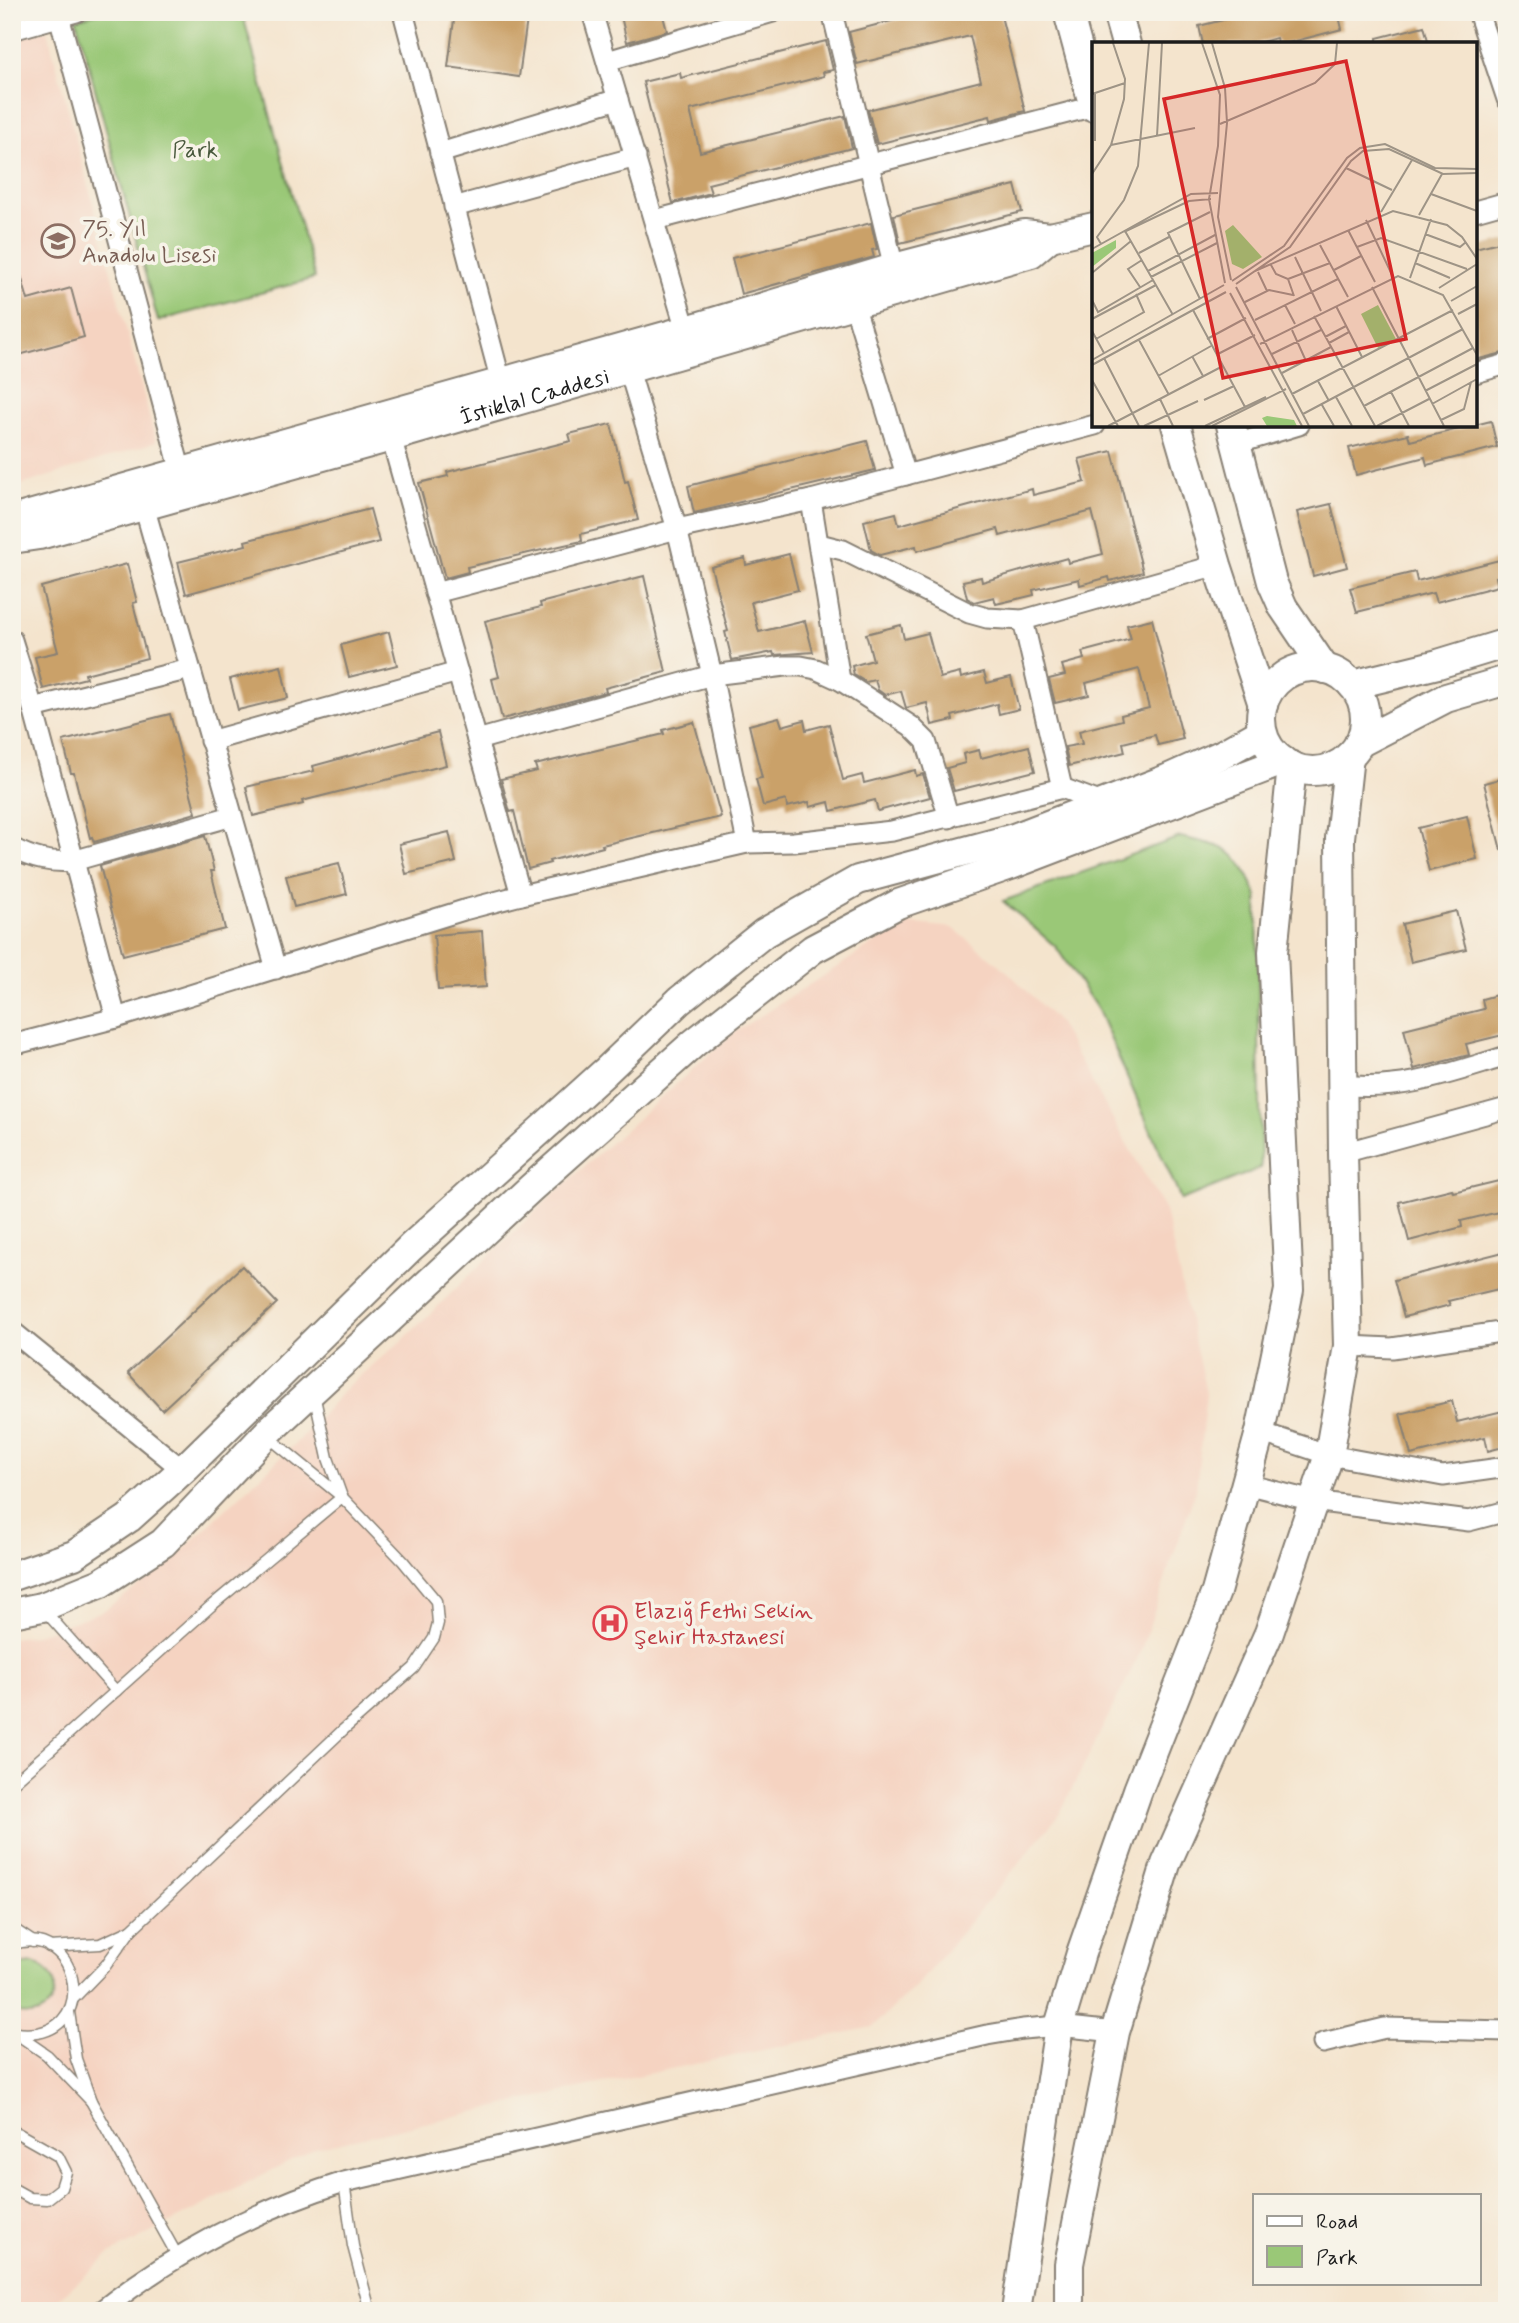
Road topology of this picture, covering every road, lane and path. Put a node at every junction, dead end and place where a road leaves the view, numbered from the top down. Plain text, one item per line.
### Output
1 (403, 12) edge
2 (592, 12) edge
3 (773, 12) edge
4 (832, 12) edge
5 (1068, 12) edge
6 (1117, 12) edge
7 (1479, 12) edge
8 (65, 14) edge
9 (12, 30) edge
10 (1125, 42) edge
11 (607, 61) junction
12 (1506, 95) edge
13 (618, 99) junction
14 (1092, 100) edge
15 (1092, 108) edge
16 (440, 153) junction
17 (636, 157) junction
18 (868, 166) junction
19 (1507, 202) edge
20 (454, 207) junction
21 (1477, 210) edge
22 (655, 220) junction
23 (1092, 227) edge
24 (1050, 237) junction
25 (894, 268) junction
26 (854, 304) junction
27 (690, 341) junction
28 (1507, 364) edge
29 (629, 370) junction
30 (1477, 372) edge
31 (500, 382) junction
32 (1092, 426) edge
33 (1177, 427) edge
34 (1286, 427) edge
35 (1234, 435) edge
36 (391, 438) junction
37 (181, 472) junction
38 (906, 475) junction
39 (811, 500) junction
40 (144, 506) junction
41 (12, 520) edge
42 (677, 529) junction
43 (12, 539) edge
44 (819, 544) junction
45 (1217, 565) junction
46 (435, 593) junction
47 (1023, 620) junction
48 (12, 640) edge
49 (1507, 643) edge
50 (190, 669) junction
51 (1325, 669) junction
52 (458, 672) junction
53 (712, 675) junction
54 (840, 680) junction
55 (1507, 680) edge
56 (1352, 685) junction
57 (33, 708) junction
58 (1262, 718) junction
59 (477, 740) junction
60 (211, 741) junction
61 (1354, 750) junction
62 (1287, 764) junction
63 (1062, 788) junction
64 (1102, 803) junction
65 (232, 817) junction
66 (949, 818) junction
67 (747, 843) junction
68 (12, 848) edge
69 (73, 861) junction
70 (521, 895) junction
71 (276, 970) junction
72 (116, 1018) junction
73 (12, 1045) edge
74 (1507, 1056) edge
75 (1342, 1085) junction
76 (1507, 1108) edge
77 (1343, 1153) junction
78 (12, 1331) edge
79 (1507, 1331) edge
80 (1348, 1346) junction
81 (313, 1390) junction
82 (1260, 1432) junction
83 (265, 1435) junction
84 (1329, 1455) junction
85 (1507, 1467) edge
86 (183, 1470) junction
87 (1246, 1484) junction
88 (342, 1497) junction
89 (1313, 1501) junction
90 (1507, 1511) edge
91 (12, 1576) edge
92 (42, 1607) junction
93 (12, 1613) edge
94 (116, 1691) junction
95 (12, 1784) edge
96 (12, 1928) edge
97 (131, 1930) junction
98 (34, 1942) junction
99 (12, 1945) edge
100 (49, 1947) junction
101 (74, 1998) junction
102 (69, 2012) junction
103 (1059, 2026) junction
104 (1507, 2031) edge
105 (1115, 2032) junction
106 (14, 2033) edge
107 (1323, 2043) dead end
108 (91, 2101) junction
109 (12, 2130) edge
110 (344, 2182) junction
111 (12, 2188) edge
112 (178, 2257) junction
113 (102, 2311) edge
114 (370, 2311) edge
115 (1016, 2311) edge
116 (1069, 2311) edge

1 - 16 street
2 - 11 street
3 - 11 street
4 - 18 street
5 - 14 street
6 - 10 street
7 - 12 street
8 - 9 street
8 - 37 street
11 - 13 street
13 - 16 street
13 - 17 street
15 - 18 street
16 - 20 street
17 - 20 street
17 - 22 street
18 - 22 street
18 - 25 street
19 - 21 street
20 - 31 street
22 - 27 street
23 - 24 street, İstiklal Caddesi
24 - 25 street, İstiklal Caddesi
24 - 26 street, İstiklal Caddesi
25 - 27 street, İstiklal Caddesi
26 - 27 street, İstiklal Caddesi
26 - 38 street
27 - 29 street, İstiklal Caddesi
27 - 31 street, İstiklal Caddesi
28 - 30 street
29 - 36 street, İstiklal Caddesi
29 - 42 street
31 - 37 street, İstiklal Caddesi
32 - 38 street
33 - 45 street
34 - 35 street
35 - 51 street
36 - 40 street, İstiklal Caddesi
36 - 46 street
37 - 41 street, İstiklal Caddesi
38 - 39 street
39 - 42 street
39 - 44 street
40 - 43 street, İstiklal Caddesi
40 - 50 street
42 - 46 street
42 - 53 street
44 - 47 street
44 - 54 street
45 - 47 street
45 - 58 street
46 - 52 street
47 - 63 street
48 - 57 street
49 - 56 street
50 - 57 street
50 - 60 street
51 - 56 street
51 - 58 street
52 - 59 street
52 - 60 street
53 - 54 street
53 - 59 street
53 - 67 street
54 - 66 street
55 - 61 street
56 - 61 street
57 - 69 street
58 - 62 street
58 - 64 street
59 - 70 street
60 - 65 street
61 - 62 street
61 - 75 street
62 - 81 street
62 - 82 street
63 - 64 street
63 - 66 street
64 - 86 street
65 - 69 street
65 - 71 street
66 - 67 street
67 - 70 street
68 - 69 street
69 - 72 street
70 - 71 street
71 - 72 street
72 - 73 street
74 - 75 street
75 - 77 street
76 - 77 street
77 - 80 street
78 - 86 street
79 - 80 street
80 - 84 street
81 - 83 street
81 - 88 lane
82 - 84 street
82 - 87 street
83 - 88 lane
83 - 92 street
84 - 85 street
84 - 89 street
86 - 91 street
87 - 89 street
87 - 103 street
88 - 94 lane
88 - 97 lane
89 - 90 street
89 - 105 street
92 - 93 street
92 - 94 lane
94 - 95 lane
96 - 98 lane
97 - 100 lane
97 - 101 lane
98 - 99 lane
98 - 100 lane
100 - 101 lane
101 - 102 lane
102 - 106 lane
102 - 108 lane
103 - 105 street
103 - 110 street
103 - 115 street
104 - 107 street
105 - 116 street
106 - 108 lane
108 - 112 lane
109 - 111 lane
110 - 112 street
110 - 114 lane
112 - 113 street

